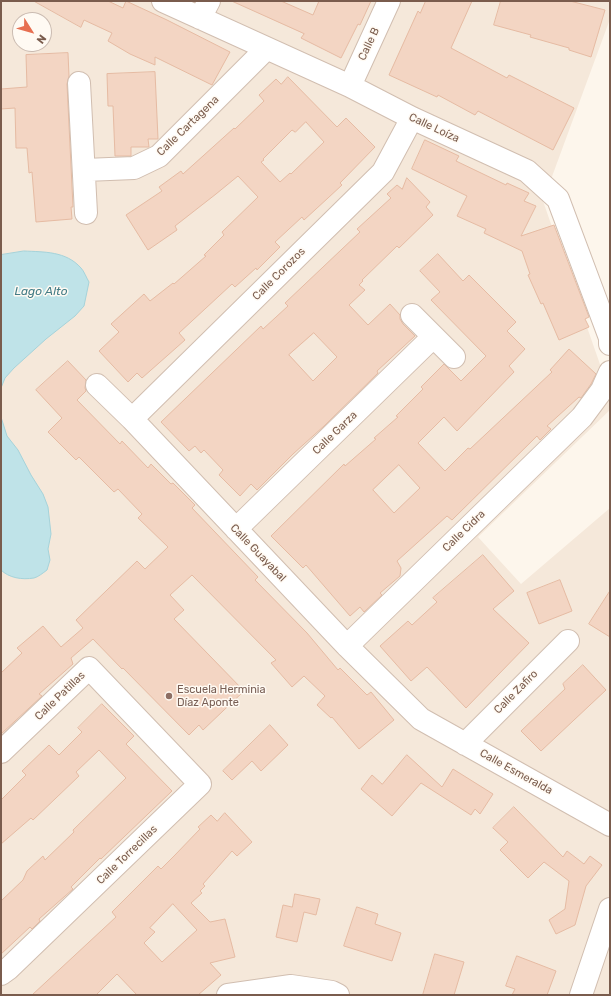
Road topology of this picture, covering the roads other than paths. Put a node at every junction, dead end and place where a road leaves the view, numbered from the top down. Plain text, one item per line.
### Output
1 (164, 1) edge
2 (389, 1) edge
3 (204, 10) edge
4 (266, 49) junction
5 (80, 83) dead end
6 (350, 86) junction
7 (412, 118) junction
8 (85, 170) junction
9 (86, 213) dead end
10 (412, 315) dead end
11 (434, 337) junction
12 (610, 344) edge
13 (454, 357) dead end
14 (610, 372) edge
15 (97, 385) dead end
16 (132, 419) junction
17 (236, 529) junction
18 (568, 641) dead end
19 (347, 646) junction
20 (421, 719) joint
21 (151, 732) joint
22 (465, 744) junction
23 (1, 752) edge
24 (610, 825) edge
25 (610, 909) edge
26 (1, 974) edge
27 (228, 995) edge
28 (338, 995) edge
29 (581, 995) edge

1 - 3 street, Calle Loíza
2 - 6 street, Calle B
3 - 4 street, Calle Loíza
4 - 6 street, Calle Loíza
4 - 8 street, Calle Cartagena
5 - 8 street
6 - 7 street, Calle Loíza
7 - 12 street, Calle Loíza
7 - 16 street, Calle Corozos
8 - 9 street
10 - 11 street
11 - 13 street
11 - 17 street, Calle Garza
14 - 19 street, Calle Cidra
15 - 16 street, Calle Guayabal
16 - 17 street, Calle Guayabal
17 - 19 street, Calle Guayabal
18 - 22 street, Calle Zafiro
19 - 20 street, Calle Guayabal
20 - 22 street, Calle Esmeralda
21 - 23 street, Calle Patillas
21 - 26 street, Calle Torrecillas
22 - 24 street, Calle Esmeralda
25 - 29 street
27 - 28 street

